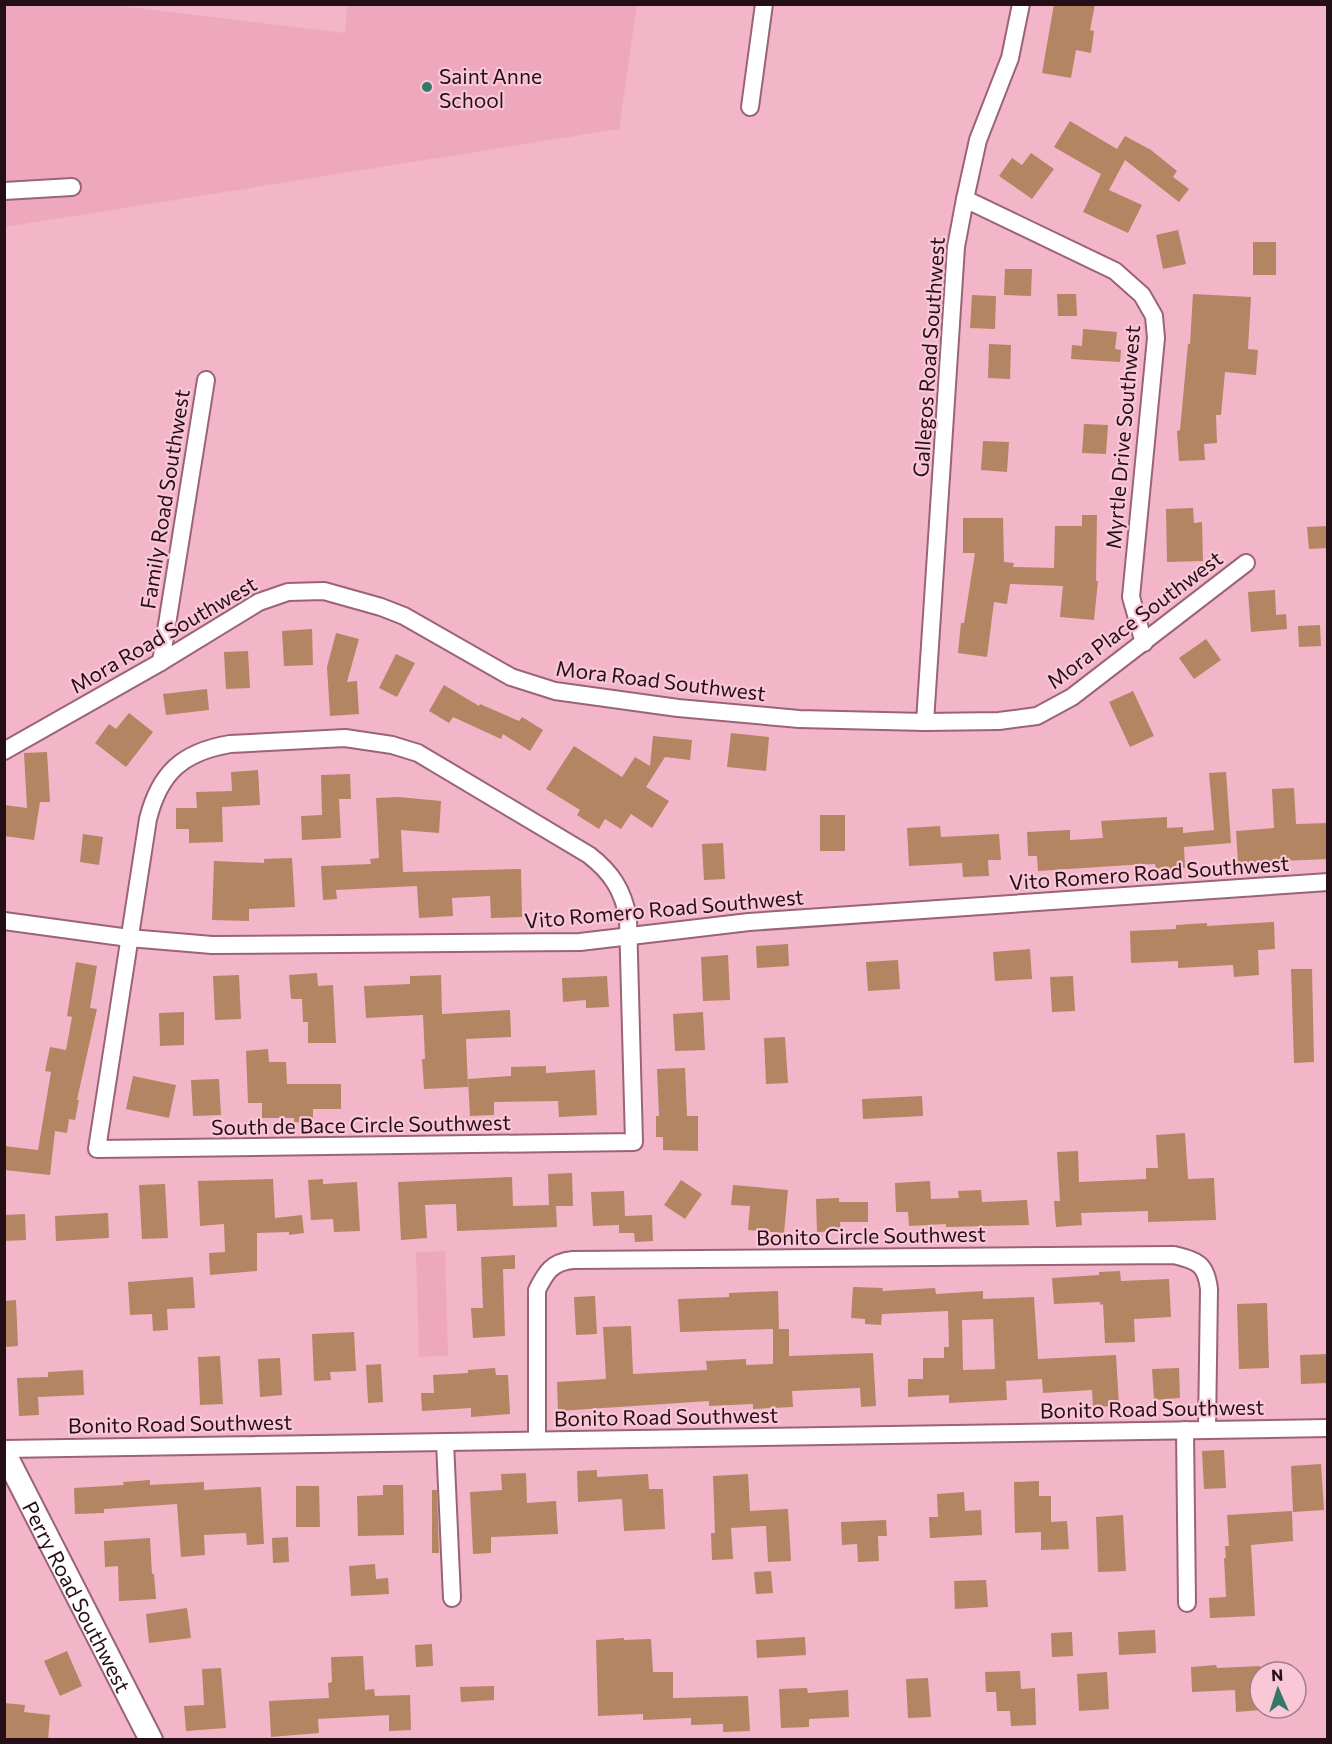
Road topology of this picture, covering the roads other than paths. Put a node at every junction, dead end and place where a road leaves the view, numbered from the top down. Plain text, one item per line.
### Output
1 (764, 4) edge
2 (1021, 4) edge
3 (750, 107) dead end
4 (72, 187) dead end
5 (4, 191) edge
6 (965, 199) junction
7 (206, 380) dead end
8 (1246, 563) dead end
9 (1144, 643) junction
10 (161, 662) junction
11 (799, 719) joint
12 (925, 722) junction
13 (4, 751) edge
14 (1328, 882) edge
15 (4, 921) edge
16 (629, 937) junction
17 (129, 938) junction
18 (1328, 1428) edge
19 (1185, 1430) junction
20 (1208, 1430) junction
21 (537, 1440) junction
22 (445, 1442) junction
23 (4, 1450) edge
24 (452, 1598) dead end
25 (1187, 1603) dead end
26 (151, 1740) edge

1 - 3 street
2 - 6 street, Gallegos Road Southwest
4 - 5 street
6 - 9 street, Myrtle Drive Southwest
6 - 12 street, Gallegos Road Southwest
7 - 10 street, Family Road Southwest
8 - 9 street, Mora Place Southwest
9 - 12 street, Mora Place Southwest
10 - 11 street, Mora Road Southwest
10 - 13 street, Mora Road Southwest
11 - 12 street, Mora Place Southwest
14 - 16 street, Vito Romero Road Southwest
15 - 17 street, Vito Romero Road Southwest
16 - 17 street, Vito Romero Road Southwest
16 - 17 street
16 - 17 street, South de Bace Circle Southwest
18 - 20 street, Bonito Road Southwest
19 - 20 street, Bonito Road Southwest
19 - 21 street, Bonito Road Southwest
19 - 25 street
20 - 21 street, Bonito Circle Southwest
21 - 22 street, Bonito Road Southwest
22 - 23 street, Bonito Road Southwest
22 - 24 street
23 - 26 street, Perry Road Southwest

